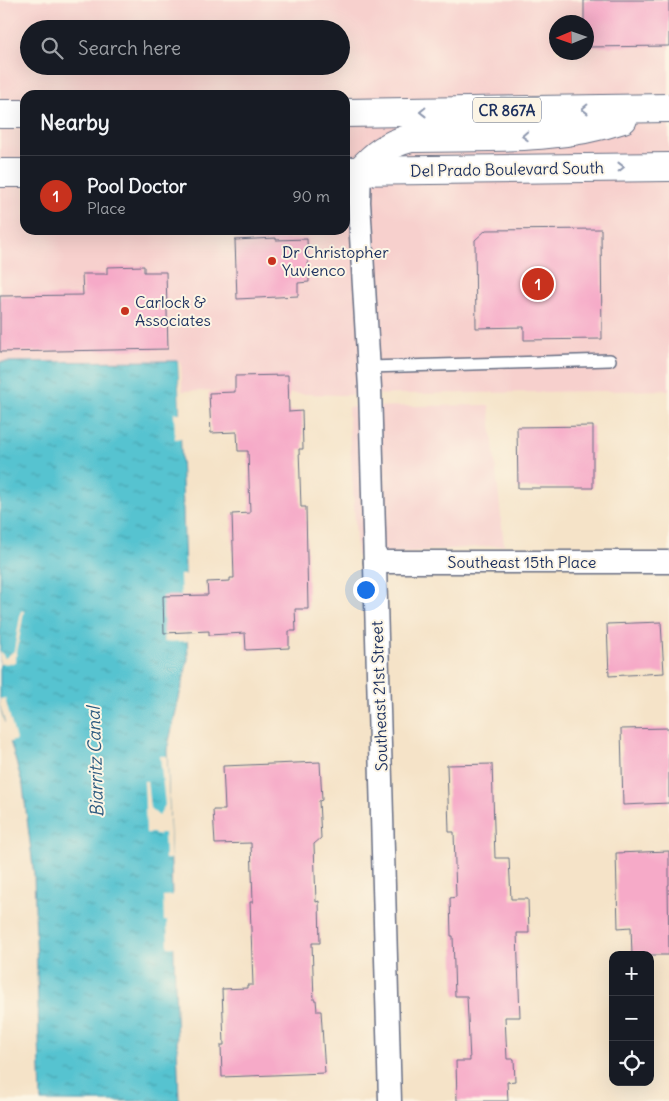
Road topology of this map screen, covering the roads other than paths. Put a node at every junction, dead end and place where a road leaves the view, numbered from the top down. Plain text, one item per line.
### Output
1 (663, 108) edge
2 (350, 113) edge
3 (0, 114) edge
4 (20, 114) edge
5 (669, 167) edge
6 (352, 171) edge
7 (20, 173) edge
8 (0, 174) edge
9 (610, 360) dead end
10 (369, 367) junction
11 (375, 562) junction
12 (669, 562) edge
13 (390, 1101) edge

1 -> 2 main road, CR 867A
1 -> 6 main road
3 - 4 main road
6 -> 5 main road, Del Prado Boulevard South
6 - 10 street, Southeast 21st Street
7 - 8 main road
9 - 10 lane
10 - 11 street, Southeast 21st Street
11 - 12 street, Southeast 15th Place
11 - 13 street, Southeast 21st Street

